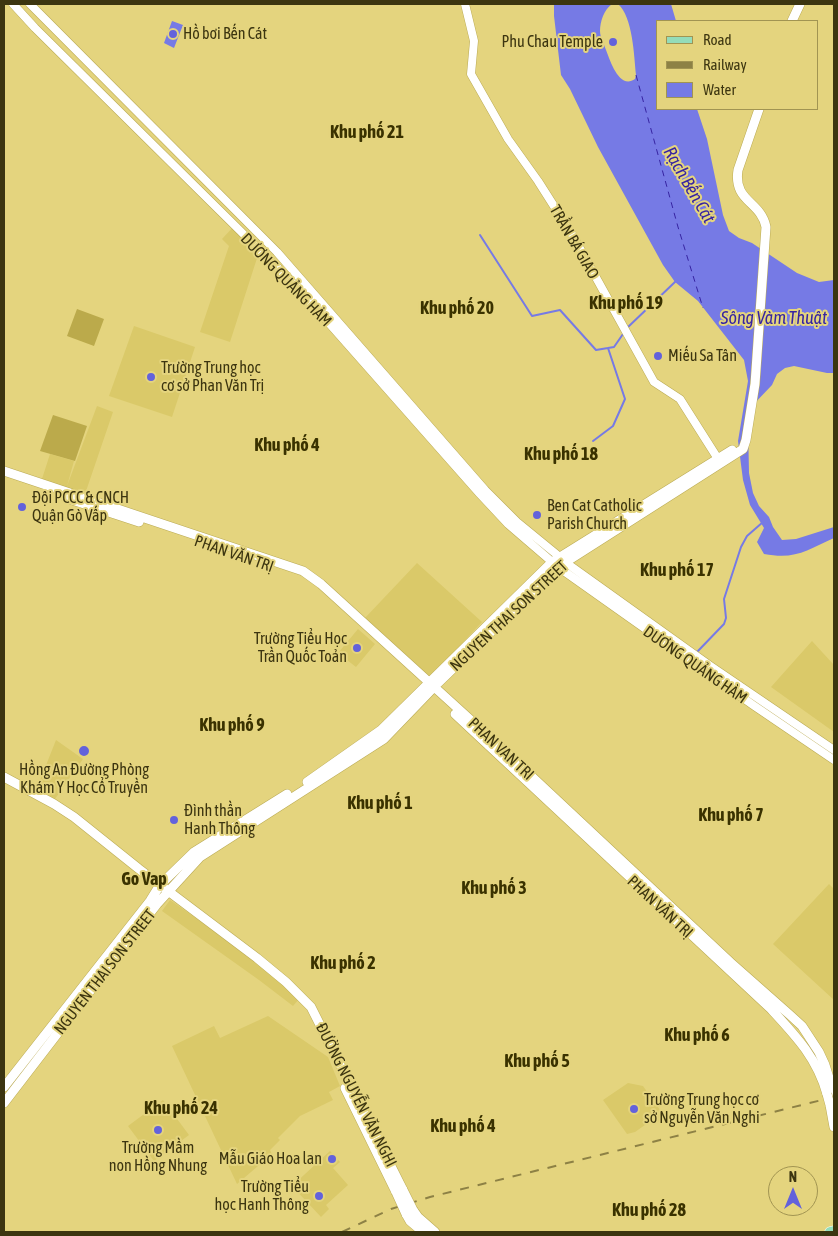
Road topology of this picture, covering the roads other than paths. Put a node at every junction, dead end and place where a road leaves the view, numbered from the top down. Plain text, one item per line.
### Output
1 (13, 4) edge
2 (30, 4) edge
3 (465, 4) edge
4 (800, 4) edge
5 (792, 20) edge
6 (759, 110) edge
7 (306, 291) junction
8 (720, 461) junction
9 (4, 471) edge
10 (4, 477) edge
11 (249, 556) junction
12 (559, 562) junction
13 (429, 686) junction
14 (823, 747) junction
15 (834, 750) edge
16 (834, 760) edge
17 (519, 771) junction
18 (4, 777) edge
19 (286, 799) junction
20 (160, 885) junction
21 (168, 891) junction
22 (693, 933) junction
23 (790, 1015) junction
24 (783, 1022) junction
25 (833, 1081) edge
26 (4, 1087) edge
27 (832, 1094) edge
28 (4, 1102) edge
29 (834, 1127) edge
30 (409, 1212) junction
31 (834, 1231) edge
32 (423, 1232) edge
33 (435, 1232) edge
34 (830, 1232) edge

1 - 7 street, DƯƠNG QUẢNG HÀM
2 - 7 street, DƯƠNG QUẢNG HÀM
3 - 8 street, TRẦN BÁ GIAO
4 - 5 main road
6 - 8 main road, NGUYEN THAI SON STREET
7 - 12 street, DƯƠNG QUẢNG HÀM
8 - 12 main road, NGUYEN THAI SON STREET
9 - 11 main road, PHAN VĂN TRỊ
10 - 11 main road, PHAN VĂN TRỊ
11 - 13 main road
12 - 13 main road, NGUYEN THAI SON STREET
12 - 14 street, DƯƠNG QUẢNG HÀM
13 - 17 main road, PHAN VAN TRI
13 - 17 main road
13 - 19 main road, NGUYEN THAI SON STREET
14 - 15 street, DƯƠNG QUẢNG HÀM
14 - 16 street, DƯƠNG QUẢNG HÀM
17 - 22 main road, PHAN VAN TRI
18 - 20 main road, ĐƯỜNG NGUYỄN VĂN NGHI
19 - 20 main road, NGUYEN THAI SON STREET
19 - 21 main road, NGUYEN THAI SON STREET
20 - 21 main road, ĐƯỜNG NGUYỄN VĂN NGHI
20 - 26 main road, NGUYEN THAI SON STREET
21 - 28 main road, NGUYEN THAI SON STREET
21 - 30 main road, ĐƯỜNG NGUYỄN VĂN NGHI, bridge
22 - 23 main road, PHAN VĂN TRỊ
22 - 24 main road, PHAN VĂN TRỊ
23 - 24 main road
23 - 25 main road, PHAN VĂN TRỊ
24 - 27 main road, PHAN VĂN TRỊ
25 - 27 main road, PHAN VĂN TRỊ
27 - 29 main road, PHAN VĂN TRỊ, bridge
30 - 32 main road
30 - 33 main road
31 - 34 main road

